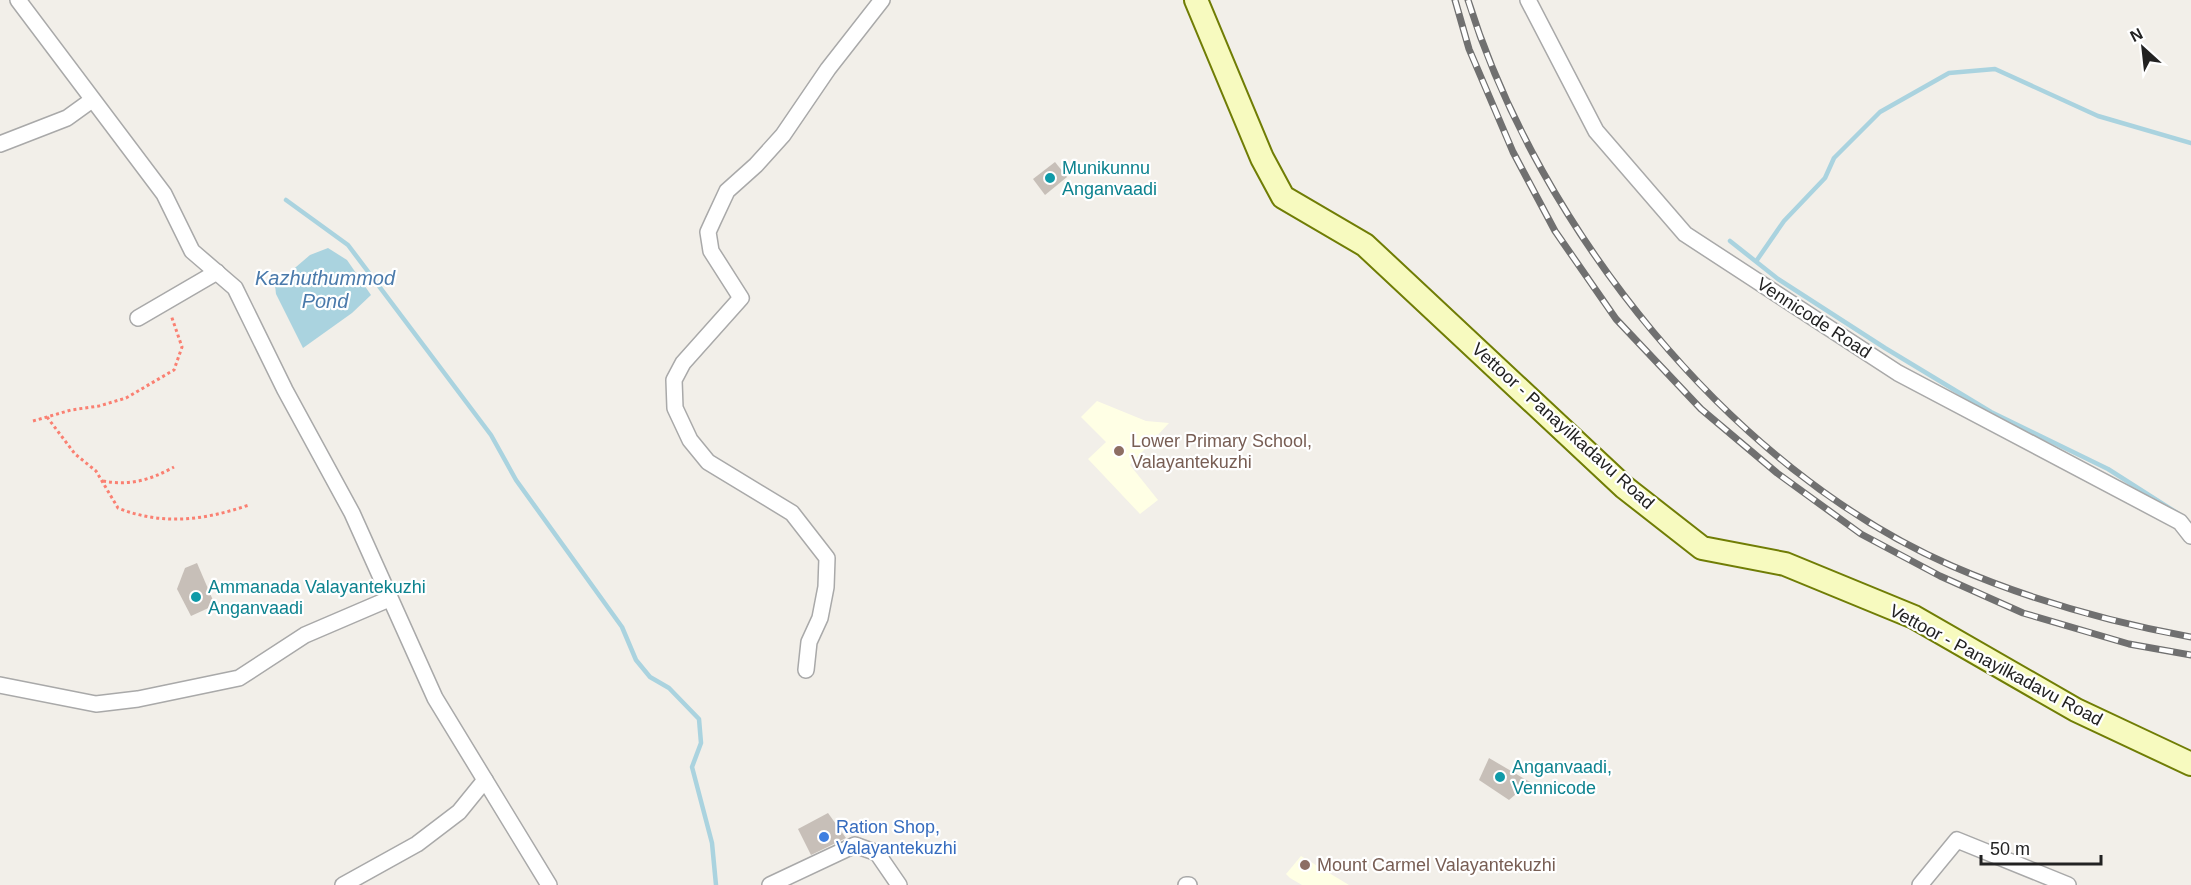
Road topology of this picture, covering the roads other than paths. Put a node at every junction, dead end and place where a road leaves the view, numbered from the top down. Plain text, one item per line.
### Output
1 (18, 0) edge
2 (882, 0) edge
3 (1196, 0) edge
4 (1528, 0) edge
5 (92, 100) junction
6 (0, 144) edge
7 (217, 272) junction
8 (138, 318) dead end
9 (2191, 536) edge
10 (389, 599) junction
11 (806, 670) dead end
12 (1, 688) edge
13 (2191, 764) edge
14 (485, 780) junction
15 (343, 885) edge
16 (549, 885) edge
17 (770, 885) edge
18 (899, 885) edge
19 (1920, 885) edge
20 (2068, 885) edge

1 - 5 street
2 - 11 street
3 - 13 main road, Vettoor - Panayilkadavu Road
4 - 9 street, Vennicode Road
5 - 6 street
5 - 7 street
7 - 8 street
7 - 10 street
10 - 12 street
10 - 14 street
14 - 15 street
14 - 16 street
17 - 18 street
19 - 20 street

